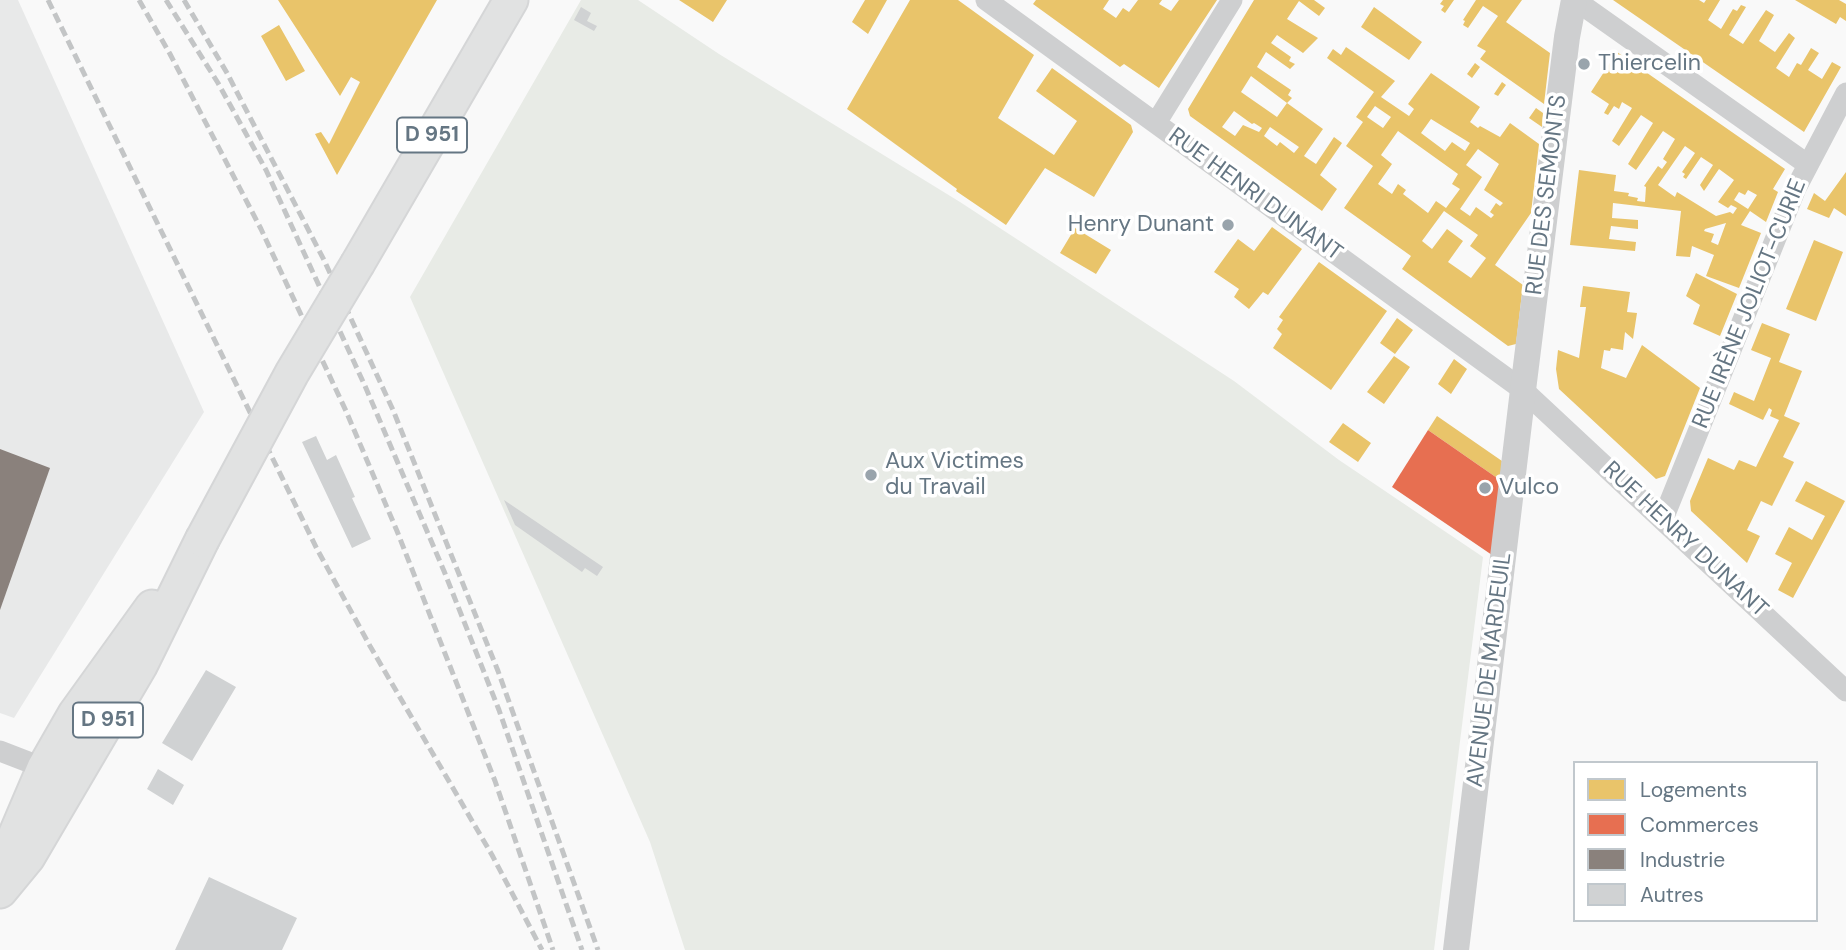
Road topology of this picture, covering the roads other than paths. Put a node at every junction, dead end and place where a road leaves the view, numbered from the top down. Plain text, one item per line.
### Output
1 (986, 0) edge
2 (1232, 0) edge
3 (1575, 0) edge
4 (508, 2) edge
5 (1846, 93) edge
6 (1156, 123) junction
7 (1838, 129) edge
8 (1807, 164) junction
9 (1522, 390) junction
10 (1663, 519) junction
11 (202, 540) junction
12 (1846, 691) edge
13 (0, 751) edge
14 (44, 768) junction
15 (0, 872) edge
16 (0, 891) edge
17 (1456, 950) edge

1 - 6 street, RUE HENRI DUNANT
2 - 6 street
3 - 8 street
3 - 9 street, RUE DES SEMONTS
4 - 11 main road, D 951, bridge
5 - 7 street, RUE IRÈNE JOLIOT-CURIE
6 - 9 street, RUE HENRI DUNANT
7 - 8 street, RUE IRÈNE JOLIOT-CURIE
8 - 10 street, RUE IRÈNE JOLIOT-CURIE
9 - 10 street, RUE HENRY DUNANT
9 - 17 street, AVENUE DE MARDEUIL
10 - 12 street, RUE HENRY DUNANT
11 - 14 main road, D 951
11 - 16 main road, D 951
13 - 14 street
14 - 15 main road, D 951

